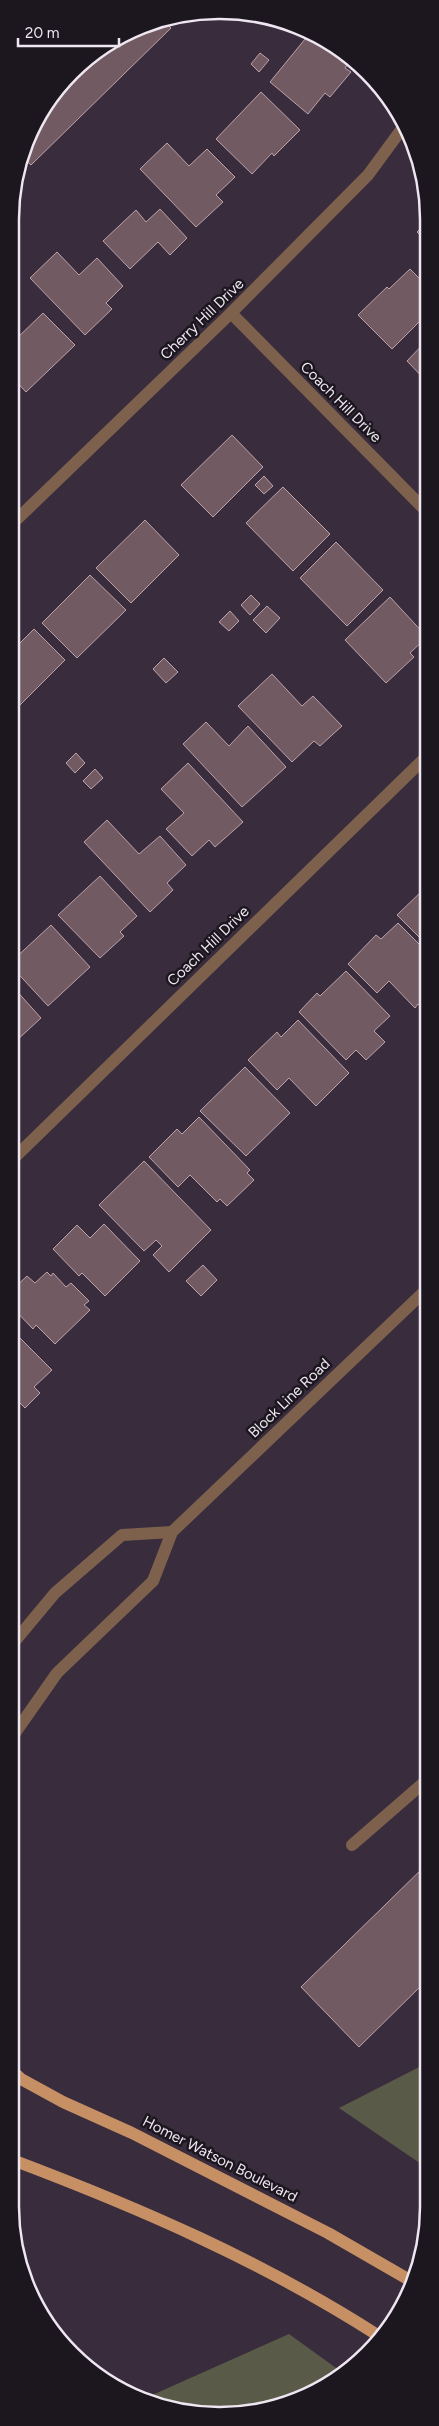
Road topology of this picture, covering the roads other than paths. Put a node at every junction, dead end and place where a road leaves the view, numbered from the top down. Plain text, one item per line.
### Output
1 (400, 131) edge
2 (231, 313) junction
3 (420, 505) edge
4 (19, 518) edge
5 (420, 763) edge
6 (19, 1153) edge
7 (420, 1296) edge
8 (172, 1532) junction
9 (19, 1636) edge
10 (19, 1727) edge
11 (420, 1786) edge
12 (352, 1845) dead end
13 (19, 2076) edge
14 (19, 2162) edge
15 (407, 2278) edge
16 (375, 2333) edge

1 - 2 street, Cherry Hill Drive
2 - 3 street, Coach Hill Drive
2 - 4 street, Cherry Hill Drive
5 - 6 street, Coach Hill Drive
7 - 8 street, Block Line Road
8 - 9 street
8 - 10 street, Block Line Road
11 - 12 street
13 - 15 main road, Homer Watson Boulevard
14 - 16 main road

